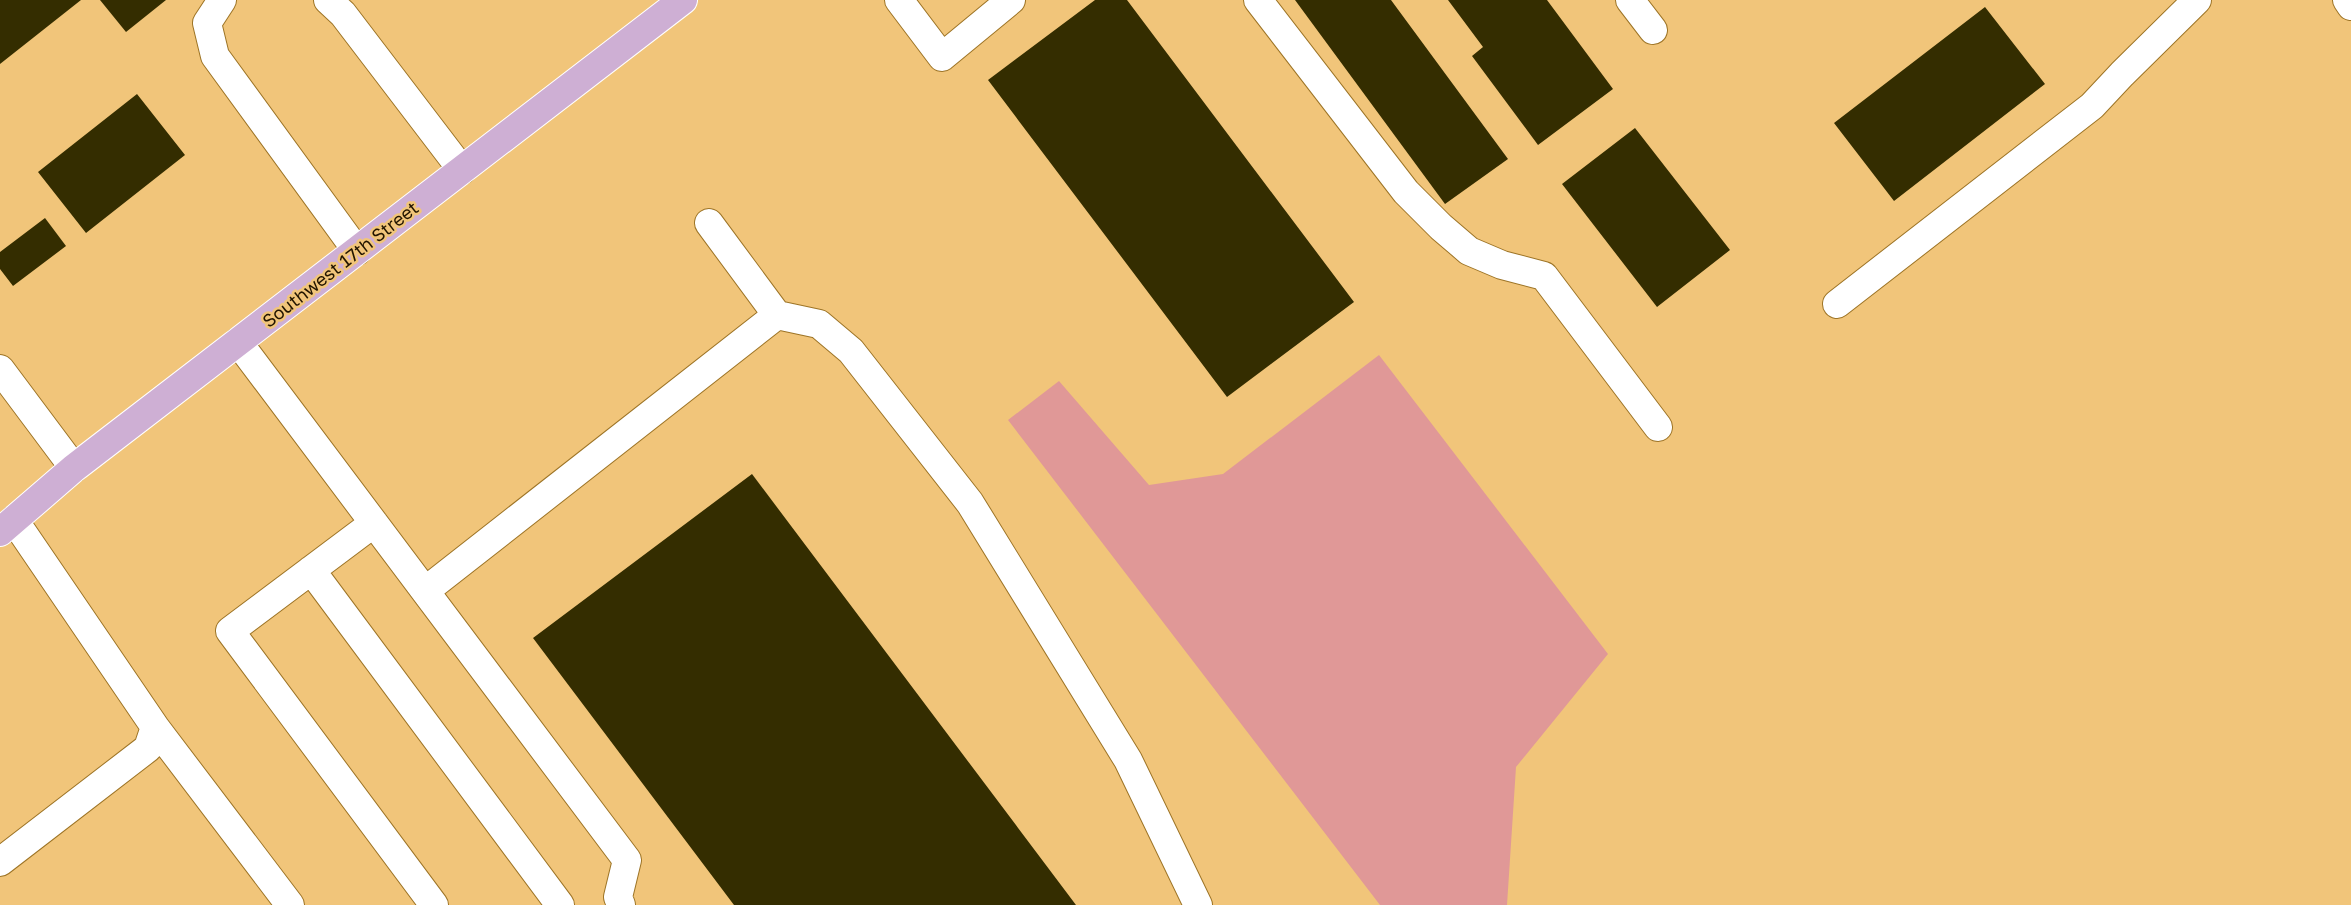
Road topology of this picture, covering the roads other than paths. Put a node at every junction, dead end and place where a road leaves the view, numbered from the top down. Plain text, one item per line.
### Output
1 (222, 0) edge
2 (328, 0) edge
3 (683, 0) edge
4 (899, 0) edge
5 (1011, 0) edge
6 (1258, 0) edge
7 (1630, 0) edge
8 (2197, 0) edge
9 (2347, 0) edge
10 (2351, 6) edge
11 (1653, 30) dead end
12 (462, 170) junction
13 (708, 223) dead end
14 (357, 251) junction
15 (1837, 304) dead end
16 (777, 315) junction
17 (238, 342) junction
18 (0, 369) edge
19 (1658, 426) dead end
20 (74, 468) junction
21 (374, 523) junction
22 (7, 526) edge
23 (310, 570) junction
24 (425, 592) junction
25 (155, 727) junction
26 (0, 862) edge
27 (290, 905) edge
28 (434, 905) edge
29 (560, 905) edge
30 (621, 905) edge
31 (1198, 905) edge

1 - 14 street
2 - 12 street
3 - 12 main road, Southwest 17th Street
4 - 5 street
6 - 19 street
7 - 11 street
8 - 15 street
9 - 10 street
12 - 14 main road, Southwest 17th Street
13 - 16 street
14 - 17 main road, Southwest 17th Street
16 - 24 street
16 - 31 street
17 - 20 main road, Southwest 17th Street
17 - 21 street
18 - 20 street
20 - 22 main road, Southwest 17th Street
21 - 23 street
21 - 24 street
22 - 25 street
23 - 28 street
23 - 29 street
24 - 30 street
25 - 26 street
25 - 27 street

